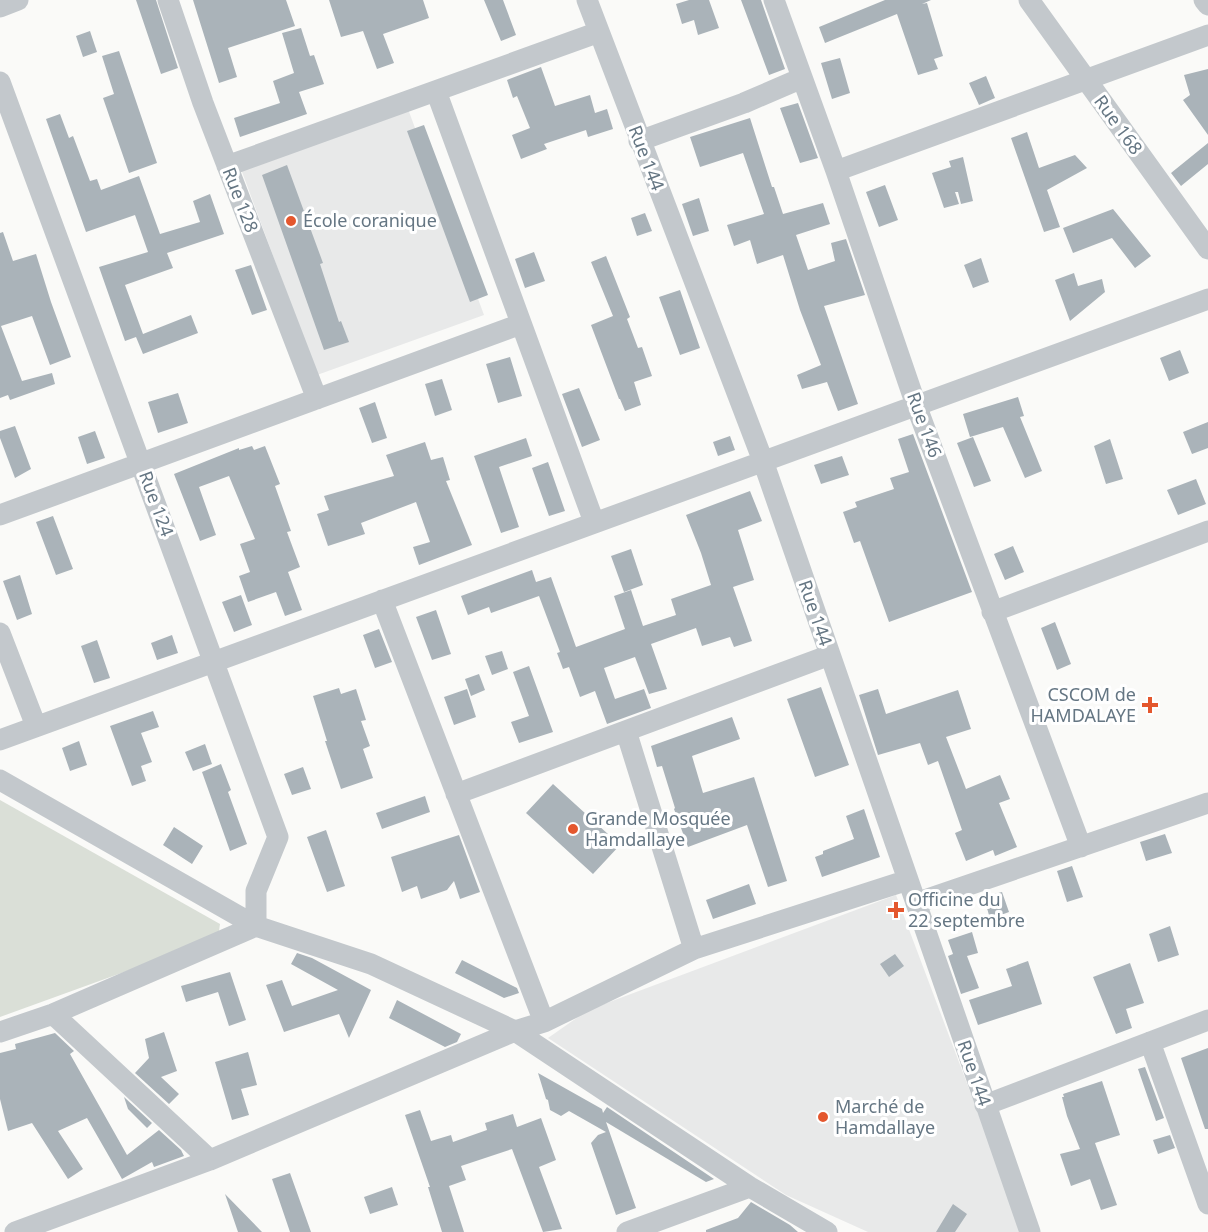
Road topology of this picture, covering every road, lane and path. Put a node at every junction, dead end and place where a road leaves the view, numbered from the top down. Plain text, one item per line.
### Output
1 (18, 0) edge
2 (168, 0) edge
3 (586, 0) edge
4 (774, 0) edge
5 (1029, 0) edge
6 (1204, 0) edge
7 (1208, 5) edge
8 (0, 7) edge
9 (598, 32) junction
10 (1208, 35) edge
11 (802, 78) junction
12 (1086, 81) junction
13 (0, 82) edge
14 (436, 91) junction
15 (639, 141) junction
16 (227, 166) junction
17 (836, 171) junction
18 (1208, 249) edge
19 (1208, 299) edge
20 (521, 324) junction
21 (317, 399) junction
22 (916, 405) junction
23 (763, 461) junction
24 (141, 464) junction
25 (0, 515) edge
26 (594, 522) junction
27 (1208, 531) edge
28 (382, 600) junction
29 (992, 612) junction
30 (0, 633) edge
31 (830, 656) junction
32 (214, 661) junction
33 (36, 726) junction
34 (626, 731) junction
35 (0, 740) edge
36 (0, 780) edge
37 (456, 794) junction
38 (1208, 803) edge
39 (1081, 847) junction
40 (908, 880) junction
41 (916, 903) junction
42 (256, 926) junction
43 (694, 949) junction
44 (53, 1014) junction
45 (1208, 1020) edge
46 (544, 1022) junction
47 (515, 1031) junction
48 (0, 1032) edge
49 (1150, 1042) junction
50 (986, 1105) junction
51 (210, 1160) junction
52 (750, 1187) junction
53 (1208, 1204) edge
54 (15, 1232) edge
55 (627, 1232) edge
56 (827, 1232) edge
57 (1030, 1232) edge

1 - 8 street
2 - 16 street, Rue 128
3 - 9 street, Rue 144
4 - 11 street, Rue 146
5 - 12 street, Rue 168
6 - 7 street
9 - 14 street
9 - 15 street, Rue 144
10 - 12 street
11 - 15 street
11 - 17 street, Rue 146
12 - 17 street
12 - 18 street, Rue 168
13 - 24 street, Rue 124
14 - 16 street
14 - 20 street
15 - 23 street, Rue 144
16 - 21 street, Rue 128
17 - 22 street, Rue 146
19 - 22 street
20 - 21 street
20 - 26 street
21 - 24 street
22 - 23 street
22 - 29 street, Rue 146
23 - 26 street
23 - 31 street, Rue 144
24 - 25 street
24 - 32 street, Rue 124
26 - 28 street
27 - 29 street
28 - 32 street
28 - 37 street
29 - 39 street, Rue 146
30 - 33 street
31 - 34 street
31 - 40 street, Rue 144
32 - 33 street
32 - 42 street, Rue 124
33 - 35 street
34 - 37 street
34 - 43 street
36 - 42 street
37 - 46 street
38 - 39 street
39 - 41 street
40 - 41 street, Rue 144
40 - 43 street
41 - 50 street, Rue 144
42 - 44 street
42 - 47 street
43 - 46 street
44 - 48 street
44 - 51 street
45 - 49 street
46 - 47 street
47 - 51 street
47 - 52 street
49 - 50 street
49 - 53 street
50 - 57 street, Rue 144
51 - 54 street
52 - 55 street
52 - 56 street

